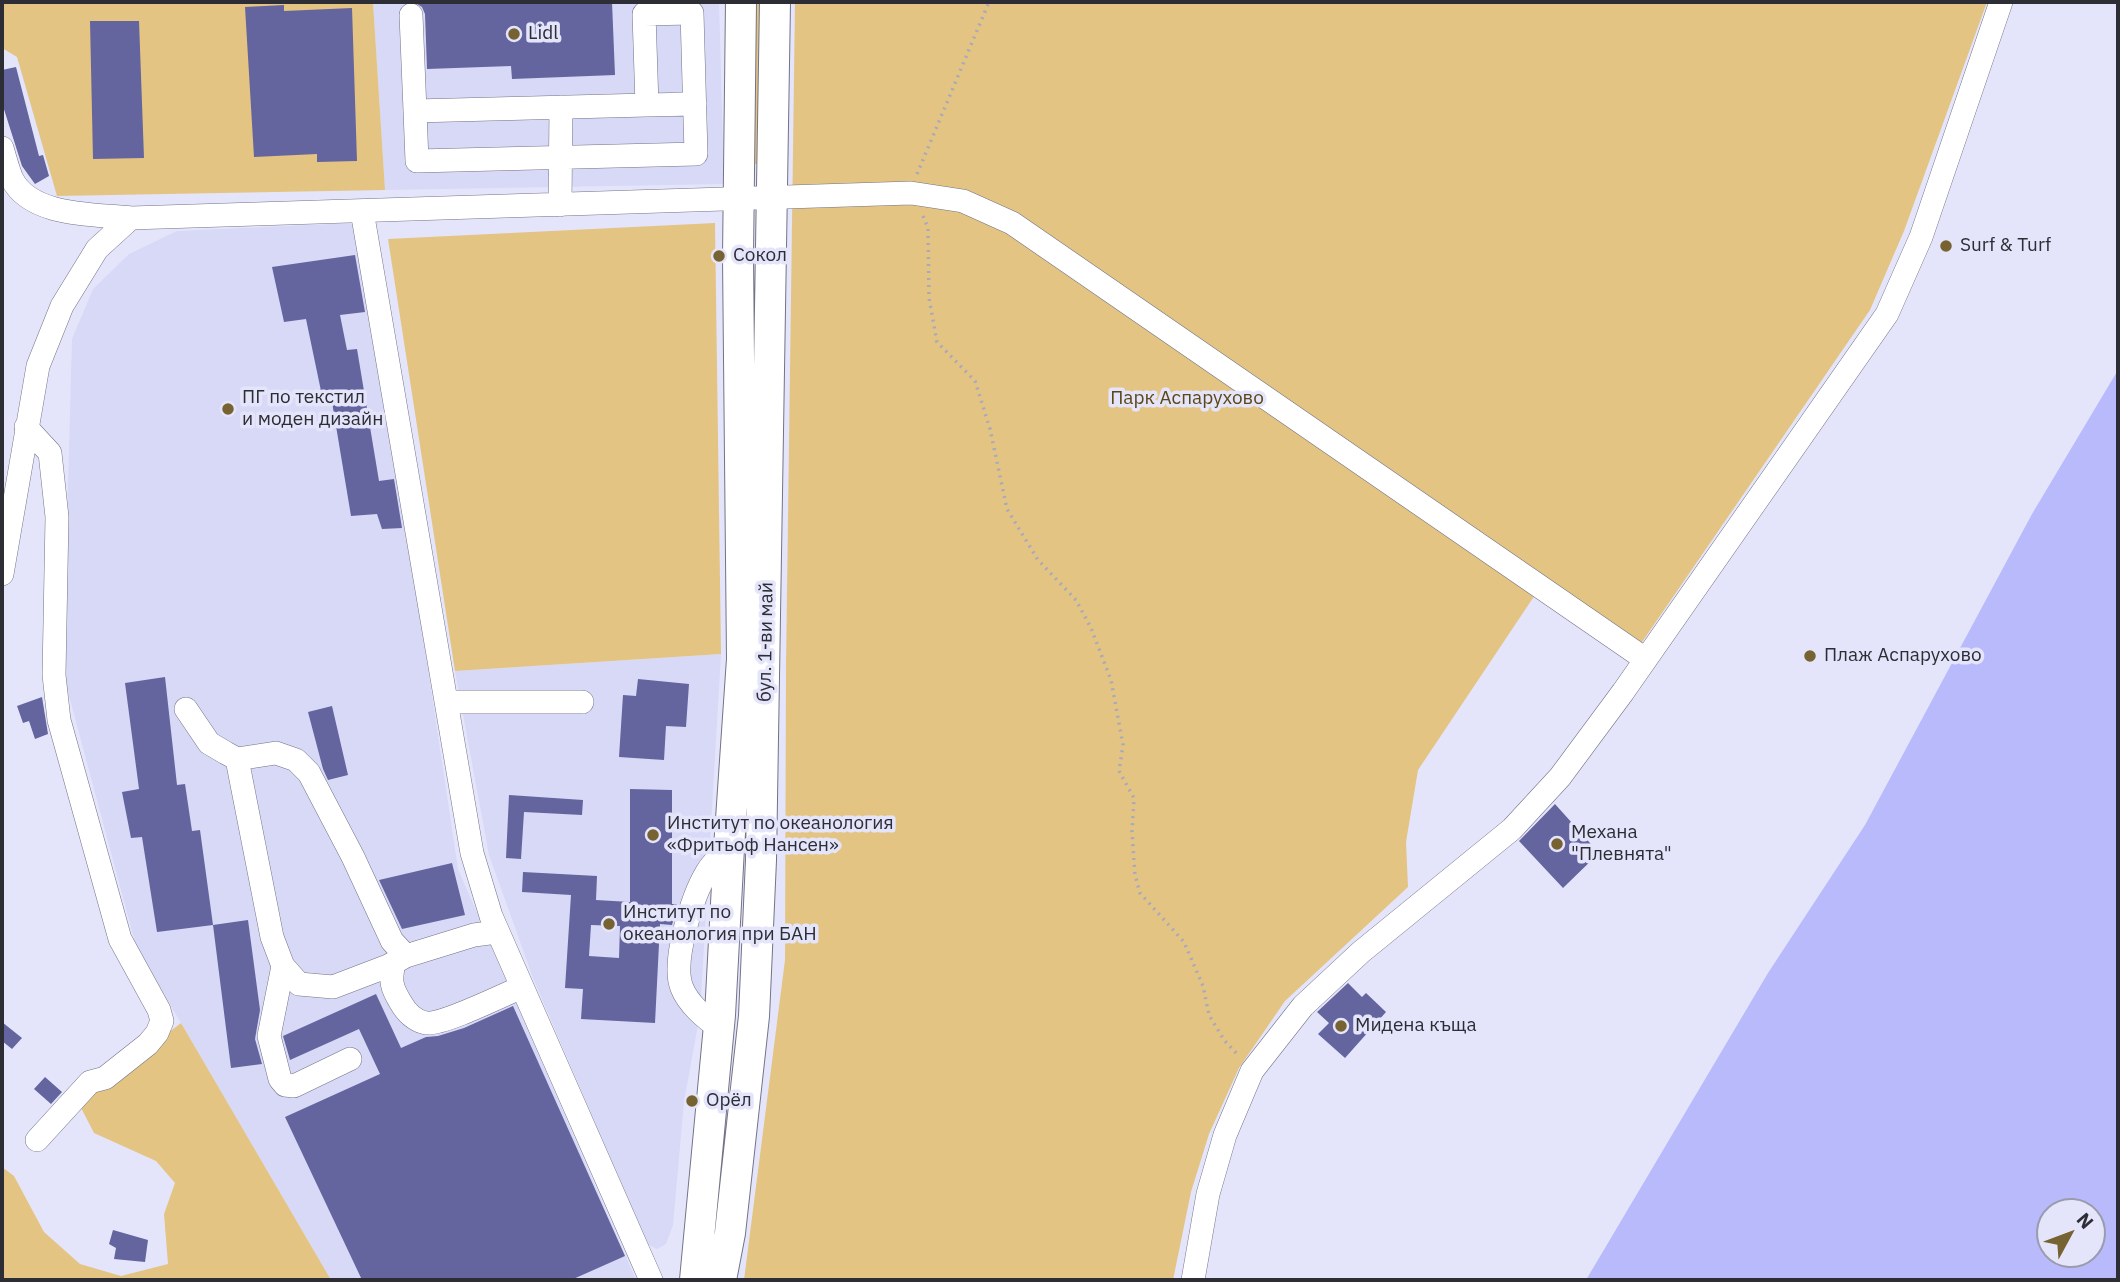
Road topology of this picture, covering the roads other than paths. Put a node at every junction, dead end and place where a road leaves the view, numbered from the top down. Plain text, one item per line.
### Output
1 (741, 2) edge
2 (775, 2) edge
3 (2001, 2) edge
4 (411, 15) dead end
5 (695, 104) junction
6 (647, 105) junction
7 (561, 107) junction
8 (415, 111) junction
9 (2, 148) edge
10 (560, 157) junction
11 (771, 198) junction
12 (741, 199) junction
13 (559, 205) junction
14 (362, 211) junction
15 (131, 218) junction
16 (26, 426) junction
17 (2, 574) edge
18 (1645, 659) junction
19 (446, 702) junction
20 (582, 702) dead end
21 (186, 709) dead end
22 (237, 759) junction
23 (729, 848) junction
24 (497, 932) junction
25 (400, 960) junction
26 (283, 966) junction
27 (522, 987) junction
28 (719, 1027) junction
29 (351, 1059) dead end
30 (37, 1140) dead end
31 (651, 1280) edge
32 (695, 1280) edge
33 (721, 1280) edge
34 (1193, 1280) edge

1 - 12 main road, бул. 1-ви май
2 - 11 main road, бул. 1-ви май
3 - 18 street
4 - 8 street
5 - 6 street
5 - 6 street
5 - 10 street
6 - 7 street
7 - 8 street
7 - 10 street
8 - 10 street
9 - 15 street
10 - 13 street
11 - 12 street
11 - 18 street
11 - 33 main road, бул. 1-ви май
12 - 13 street
12 - 23 main road, бул. 1-ви май
13 - 14 street
14 - 15 street
14 - 19 street
15 - 16 street
16 - 17 street
16 - 30 street
18 - 34 street
19 - 20 street
19 - 24 street
21 - 22 street
22 - 25 street
22 - 26 street
23 - 28 main road, бул. 1-ви май
23 - 28 street
24 - 25 street
24 - 27 street
25 - 26 street
25 - 27 street
26 - 29 street
27 - 31 street
28 - 32 main road, бул. 1-ви май

